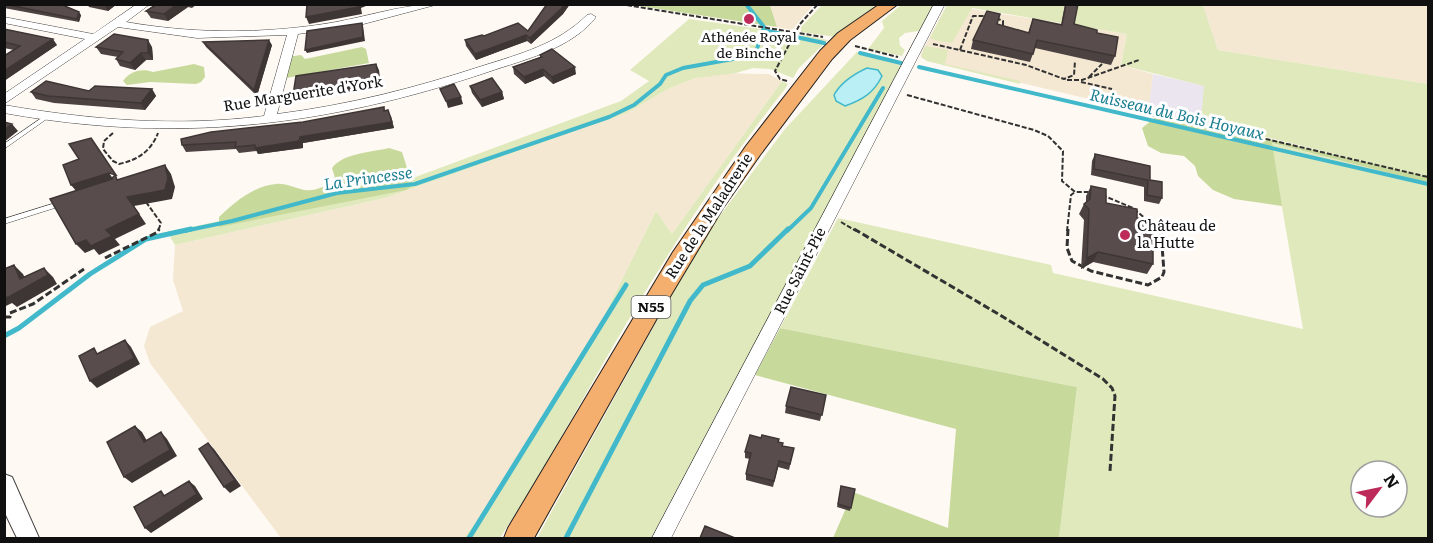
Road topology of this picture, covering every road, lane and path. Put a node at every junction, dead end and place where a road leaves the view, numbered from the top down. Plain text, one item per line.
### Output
1 (145, 4) edge
2 (434, 4) edge
3 (620, 4) edge
4 (818, 4) edge
5 (940, 4) edge
6 (629, 6) junction
7 (625, 8) dead end
8 (885, 8) edge
9 (392, 10) edge
10 (591, 17) dead end
11 (4, 20) edge
12 (117, 24) junction
13 (293, 32) junction
14 (1003, 32) edge
15 (797, 33) junction
16 (95, 38) junction
17 (921, 41) junction
18 (960, 50) junction
19 (1139, 60) dead end
20 (1075, 62) dead end
21 (1102, 64) edge
22 (1088, 78) junction
23 (1064, 79) junction
24 (1077, 81) junction
25 (803, 87) junction
26 (1112, 89) dead end
27 (895, 92) junction
28 (4, 100) edge
29 (4, 109) edge
30 (1149, 115) dead end
31 (46, 117) junction
32 (270, 118) junction
33 (122, 125) junction
34 (160, 126) junction
35 (4, 147) edge
36 (1428, 177) edge
37 (1076, 192) junction
38 (142, 197) edge
39 (72, 199) edge
40 (829, 216) junction
41 (4, 222) edge
42 (105, 258) dead end
43 (84, 269) dead end
44 (4, 317) edge
45 (1110, 471) dead end
46 (4, 484) edge
47 (28, 538) edge
48 (518, 538) edge
49 (661, 538) edge

1 - 12 street
2 - 9 street
3 - 6 path
4 - 15 path
5 - 17 street, Rue Saint-Pie
6 - 7 path
6 - 15 path
8 - 25 main road, Rue de la Maladrerie / N55
9 - 13 street
10 - 32 street, Rue Marguerite d'York
11 - 16 street
12 - 13 street
12 - 16 street
13 - 32 street
14 - 18 path
15 - 25 path
16 - 28 street
17 - 18 path
17 - 27 street, Rue Saint-Pie
18 - 23 path
19 - 22 path
20 - 23 path
21 - 22 path
22 - 24 path
23 - 24 path
24 - 26 path
25 - 48 main road, Rue de la Maladrerie / N55
27 - 37 path
27 - 40 street, Rue Saint-Pie
29 - 31 street, Rue Marguerite d'York
30 - 36 path
31 - 33 street, Rue Marguerite d'York
31 - 35 lane
32 - 34 street, Rue Marguerite d'York
33 - 34 street, Rue Marguerite d'York
33 - 34 path
37 - 37 path
38 - 42 path
39 - 41 lane
40 - 45 path
40 - 49 street, Rue Saint-Pie
43 - 44 path
46 - 47 street

